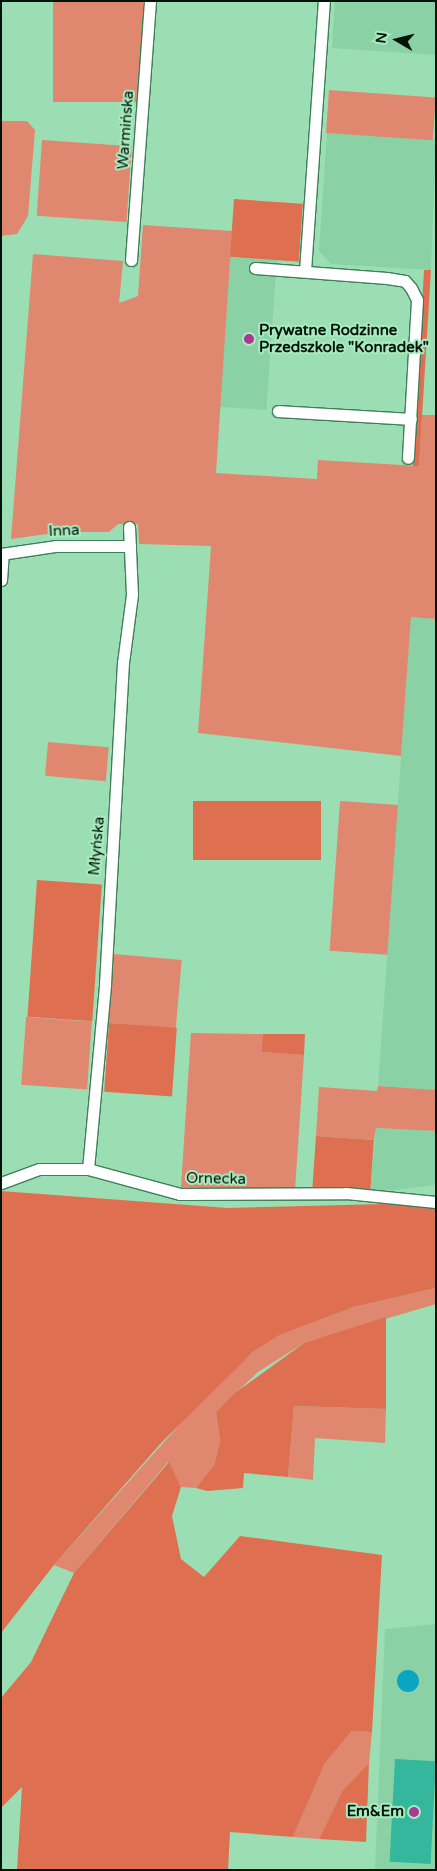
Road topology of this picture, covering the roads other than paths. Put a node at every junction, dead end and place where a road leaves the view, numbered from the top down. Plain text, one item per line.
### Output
1 (150, 1) edge
2 (324, 1) edge
3 (131, 260) dead end
4 (254, 268) dead end
5 (305, 271) junction
6 (278, 411) dead end
7 (411, 419) junction
8 (408, 458) dead end
9 (128, 526) dead end
10 (130, 546) junction
11 (2, 554) edge
12 (1, 580) edge
13 (88, 1169) junction
14 (1, 1183) edge
15 (436, 1202) edge

1 - 3 street, Warmińska
2 - 5 street
4 - 5 street
5 - 7 street
6 - 7 street
7 - 8 street
9 - 10 street, Młyńska
10 - 11 street, Inna
10 - 13 street, Młyńska
11 - 12 street
13 - 14 street, Ornecka
13 - 15 street, Ornecka

